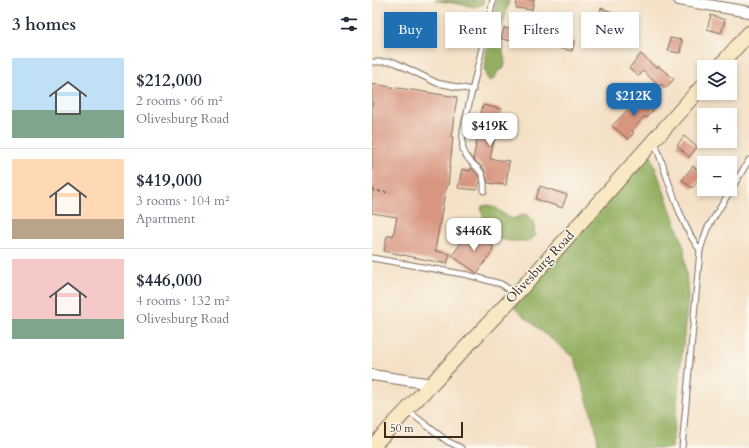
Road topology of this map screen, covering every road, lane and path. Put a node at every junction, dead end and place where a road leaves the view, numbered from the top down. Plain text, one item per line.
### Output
1 (493, 0) edge
2 (679, 0) edge
3 (749, 12) edge
4 (749, 34) edge
5 (725, 60) edge
6 (372, 62) edge
7 (473, 90) junction
8 (697, 92) edge
9 (654, 140) junction
10 (749, 160) edge
11 (372, 190) edge
12 (484, 192) dead end
13 (390, 193) dead end
14 (700, 250) junction
15 (372, 258) edge
16 (515, 294) junction
17 (372, 375) edge
18 (432, 384) junction
19 (407, 410) junction
20 (372, 447) edge
21 (461, 448) edge
22 (682, 448) edge

1 - 7 lane
2 - 3 street
4 - 5 main road
6 - 7 lane
7 - 12 lane
8 - 9 main road, Olivesburg Road
9 - 14 lane
9 - 16 main road, Olivesburg Road
10 - 14 lane
11 - 13 path
14 - 22 lane
15 - 16 lane
16 - 18 main road, Olivesburg Road
17 - 18 street
18 - 19 main road, Olivesburg Road
19 - 20 main road, Olivesburg Road
19 - 21 lane

